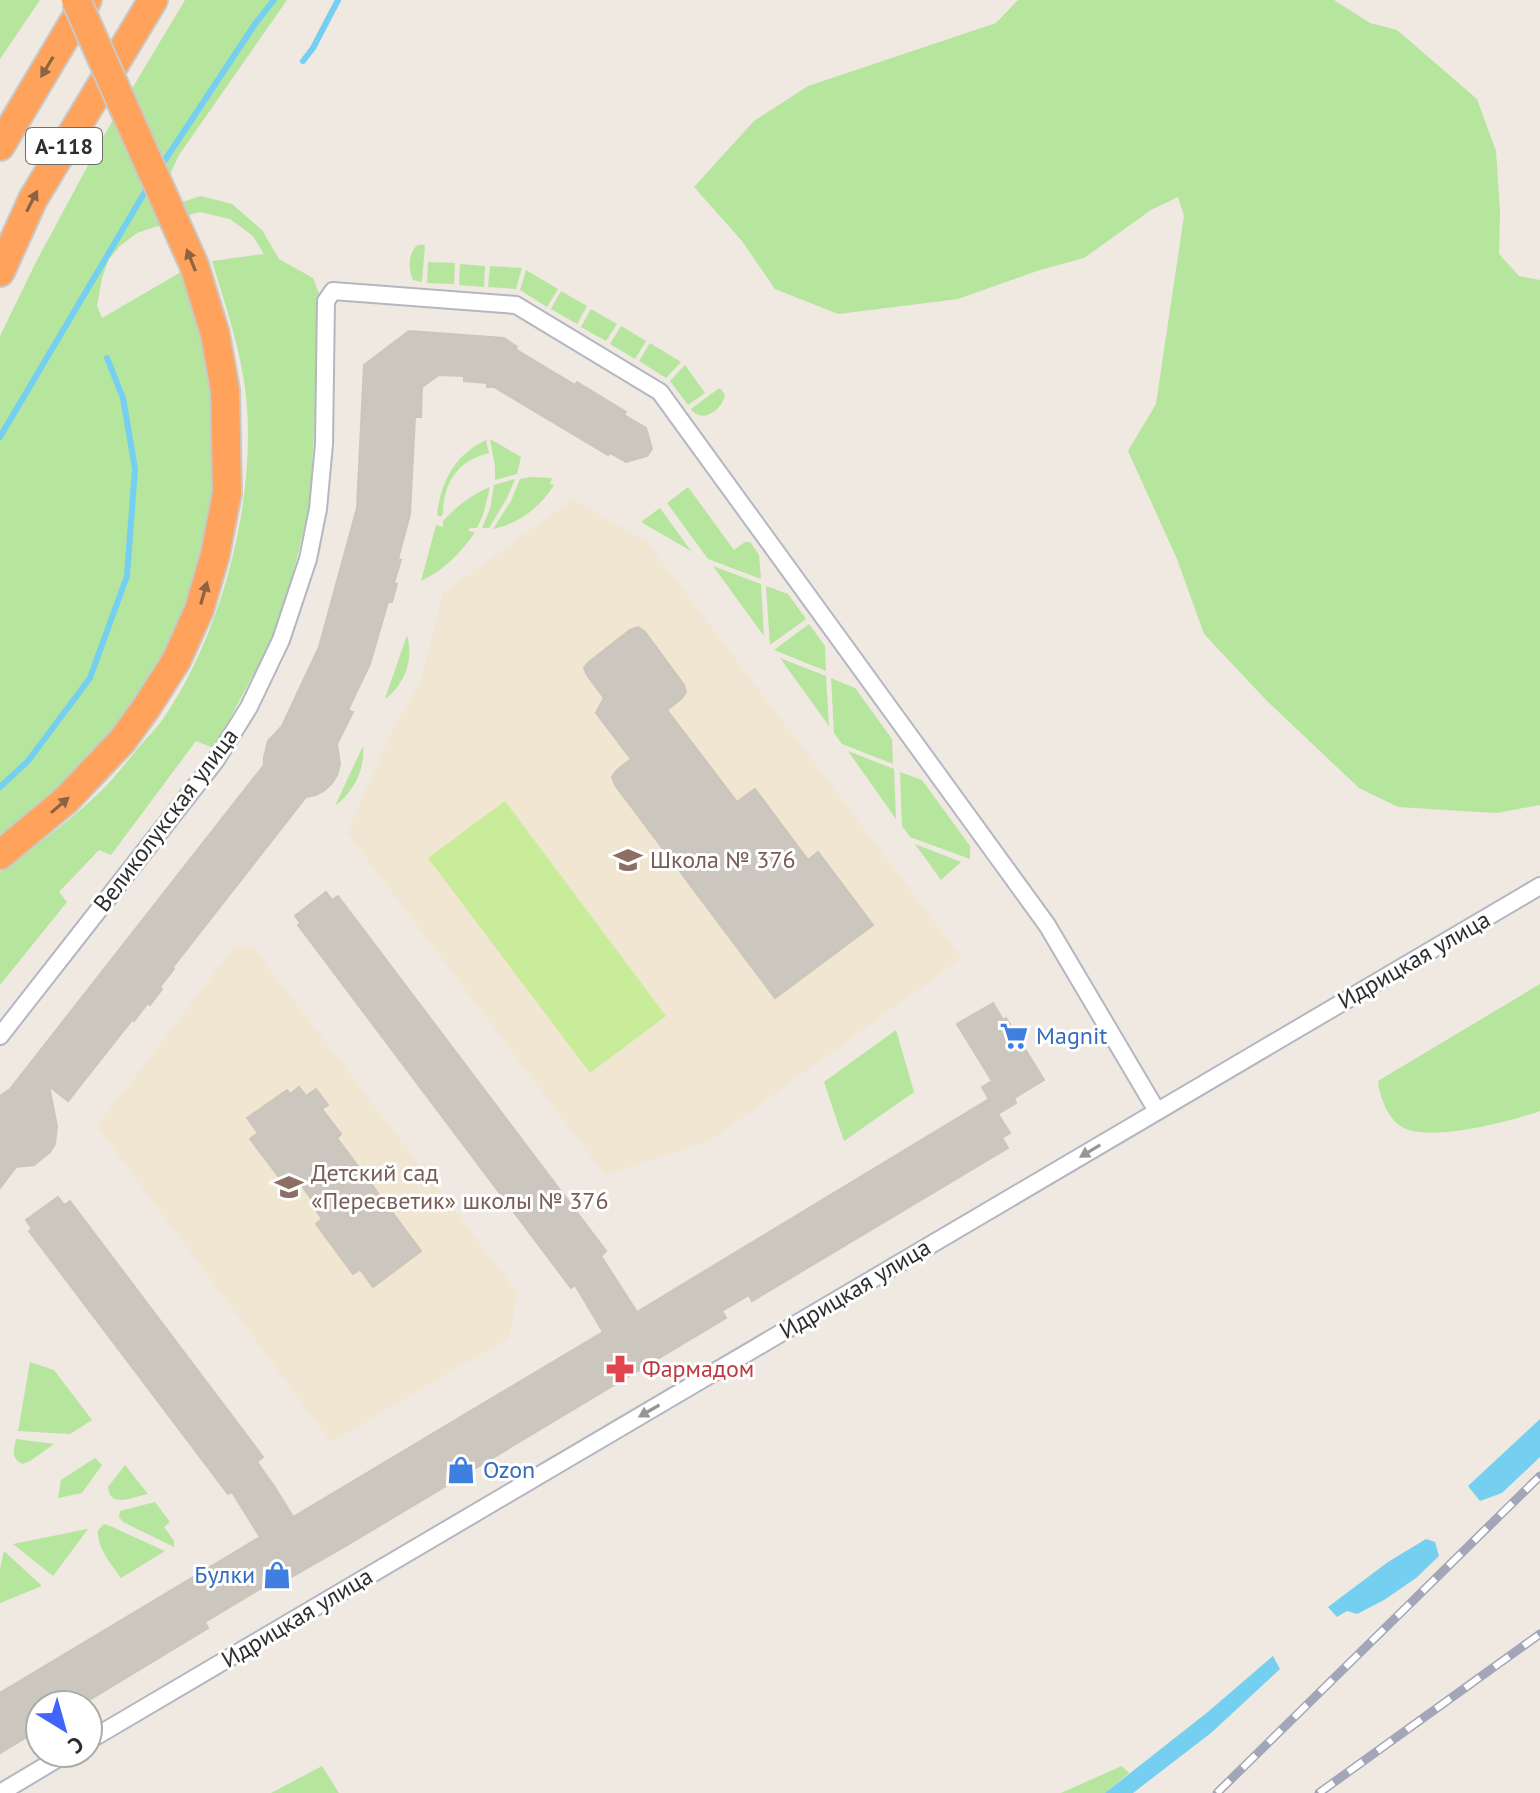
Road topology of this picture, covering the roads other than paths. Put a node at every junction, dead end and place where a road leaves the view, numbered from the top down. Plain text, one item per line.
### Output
1 (76, 0) edge
2 (87, 0) edge
3 (153, 0) edge
4 (0, 146) edge
5 (0, 272) edge
6 (0, 855) edge
7 (1540, 886) edge
8 (0, 1036) edge
9 (1157, 1111) junction
10 (104, 1732) edge
11 (40, 1769) edge
12 (0, 1793) edge

6 -> 1 highway, bridge
2 -> 4 highway, А-118
5 -> 3 highway, А-118
7 - 9 street, Идрицкая улица
8 - 9 street, Великолукская улица
9 -> 10 street, Идрицкая улица
11 - 12 street

